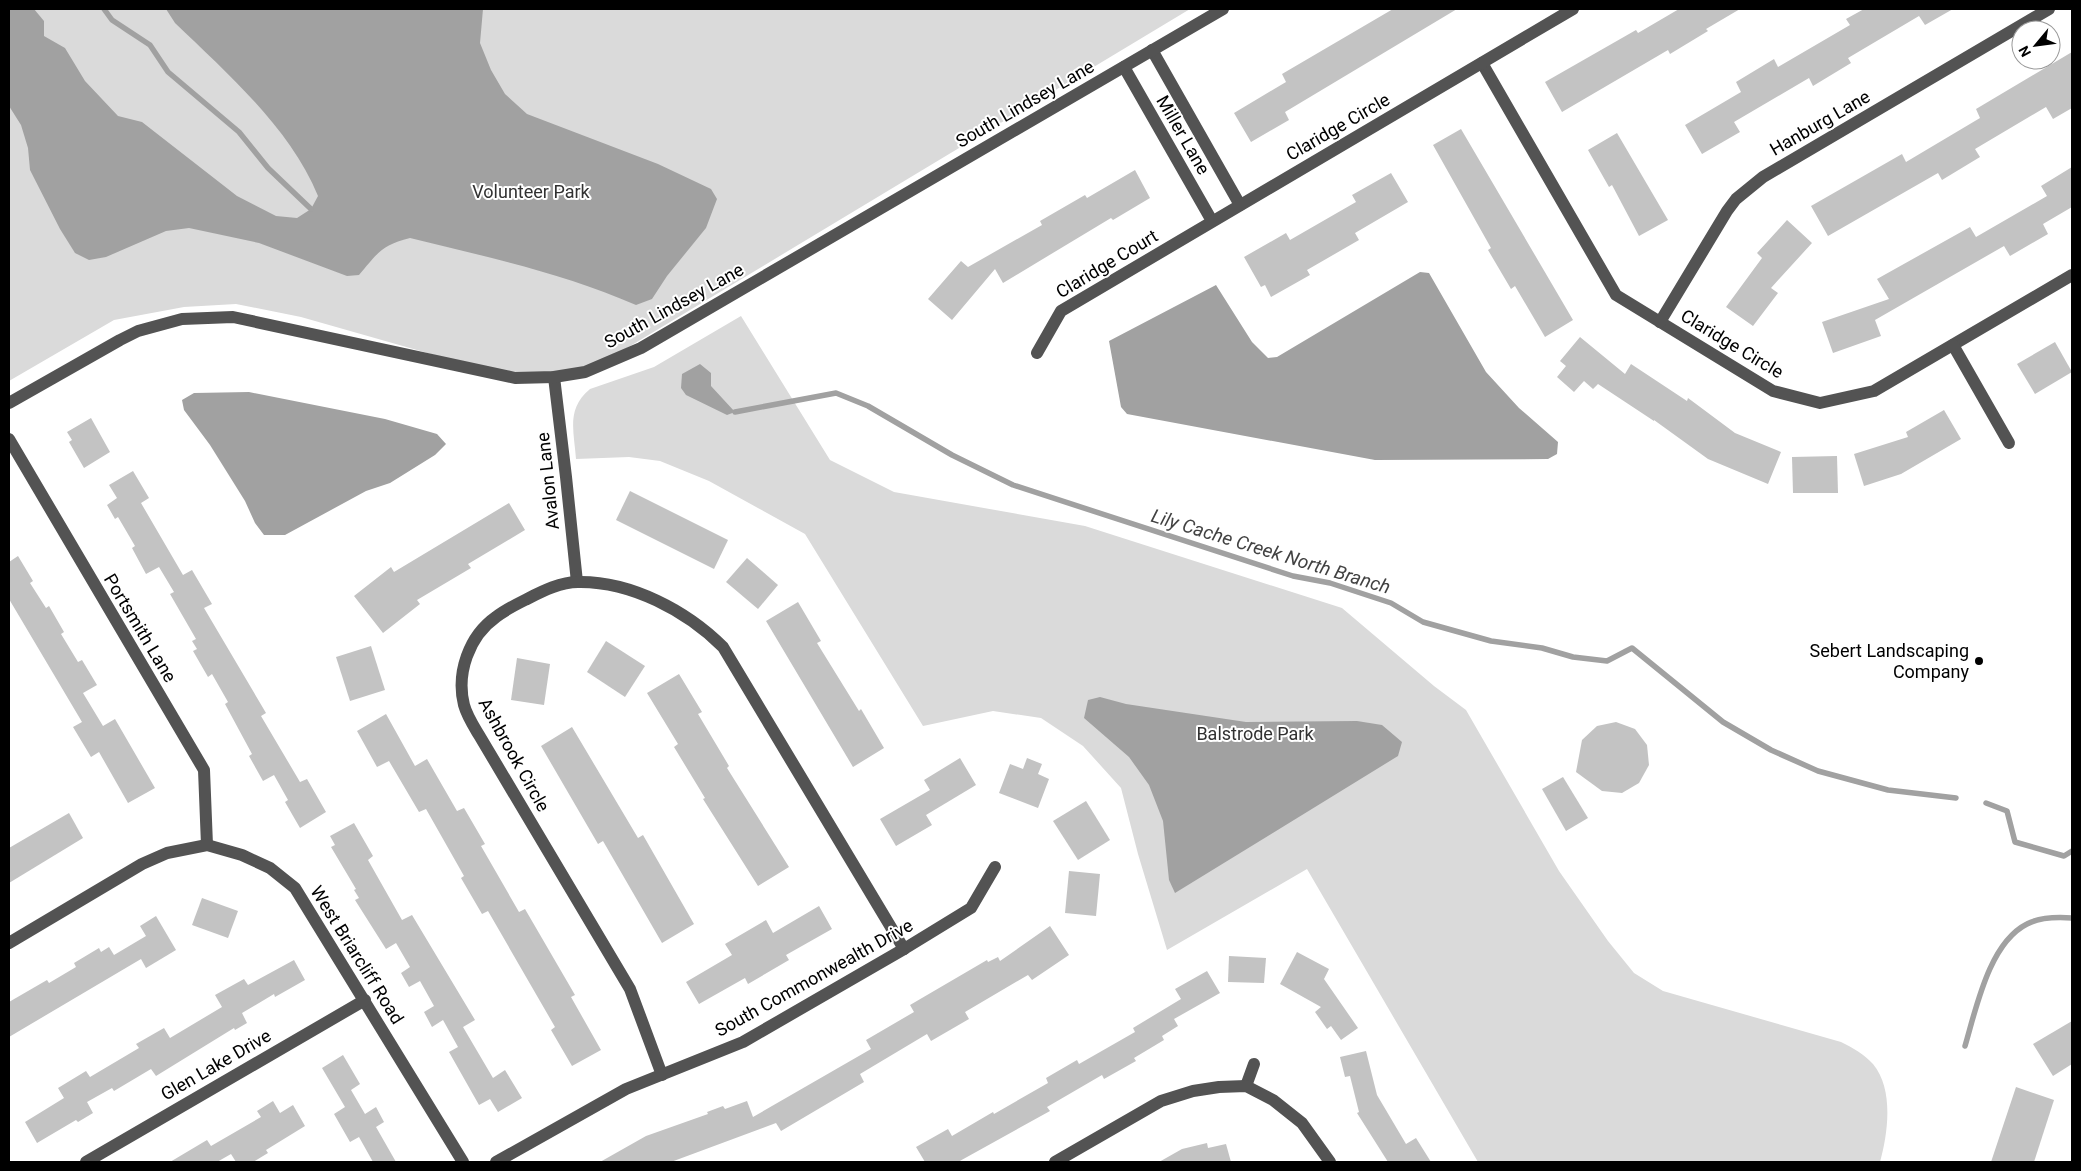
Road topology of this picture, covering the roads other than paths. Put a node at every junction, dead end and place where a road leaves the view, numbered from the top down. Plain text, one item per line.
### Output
1 (1223, 9) edge
2 (1572, 9) edge
3 (2049, 9) edge
4 (1152, 50) junction
5 (1482, 63) junction
6 (1124, 67) junction
7 (1240, 205) junction
8 (1212, 221) junction
9 (2072, 275) edge
10 (1660, 322) junction
11 (1953, 345) junction
12 (1037, 353) dead end
13 (554, 377) junction
14 (9, 403) edge
15 (9, 439) edge
16 (2009, 443) dead end
17 (576, 582) junction
18 (207, 845) junction
19 (995, 867) dead end
20 (9, 943) edge
21 (904, 949) junction
22 (364, 1000) junction
23 (1254, 1064) dead end
24 (662, 1075) junction
25 (1246, 1086) junction
26 (86, 1162) edge
27 (463, 1162) edge
28 (496, 1162) edge
29 (1055, 1162) edge
30 (1330, 1162) edge

1 - 4 street, South Lindsey Lane
2 - 5 street, Claridge Circle
3 - 10 street, Hanburg Lane
4 - 6 street, South Lindsey Lane
4 - 7 street, Miller Lane
5 - 7 street, Claridge Circle
5 - 10 street, Claridge Circle
6 - 8 street, Miller Lane
6 - 13 street, South Lindsey Lane
7 - 8 street, Claridge Circle
8 - 12 street, Claridge Court
9 - 11 street, Claridge Circle
10 - 11 street, Claridge Circle
11 - 16 street
13 - 14 street, South Lindsey Lane
13 - 17 street, Avalon Lane
15 - 18 street, Portsmith Lane
17 - 21 street, Ashbrook Circle
17 - 24 street, Ashbrook Circle
18 - 20 street, West Briarcliff Road
18 - 22 street, West Briarcliff Road
19 - 21 street, South Commonwealth Drive
21 - 24 street, South Commonwealth Drive
22 - 26 street, Glen Lake Drive
22 - 27 street, West Briarcliff Road
23 - 25 street
24 - 28 street, South Commonwealth Drive
25 - 29 street
25 - 30 street

